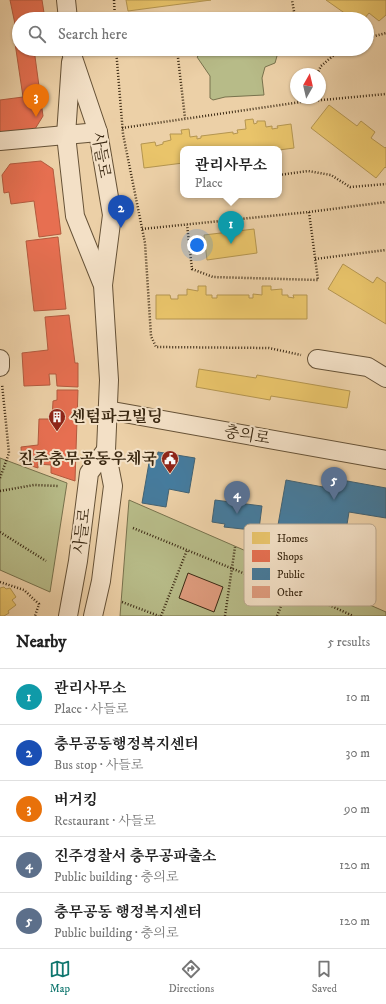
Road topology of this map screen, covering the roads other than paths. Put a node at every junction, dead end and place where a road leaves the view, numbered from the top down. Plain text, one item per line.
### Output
1 (66, 0) edge
2 (67, 12) edge
3 (71, 56) edge
4 (73, 56) edge
5 (98, 132) junction
6 (66, 135) junction
7 (0, 141) edge
8 (103, 285) junction
9 (317, 359) road end
10 (386, 378) edge
11 (107, 410) junction
12 (106, 450) junction
13 (386, 460) edge
14 (68, 616) edge
15 (93, 616) edge

1 - 2 street
3 - 6 street, 사들로
4 - 5 street, 사들로
5 - 6 street
5 - 8 street, 사들로
6 - 7 street
6 - 8 street, 사들로
8 - 11 street, 사들로
9 - 10 street
11 - 12 street, 사들로
11 - 13 street, 충의로
12 - 14 street, 사들로
12 - 15 street, 사들로

